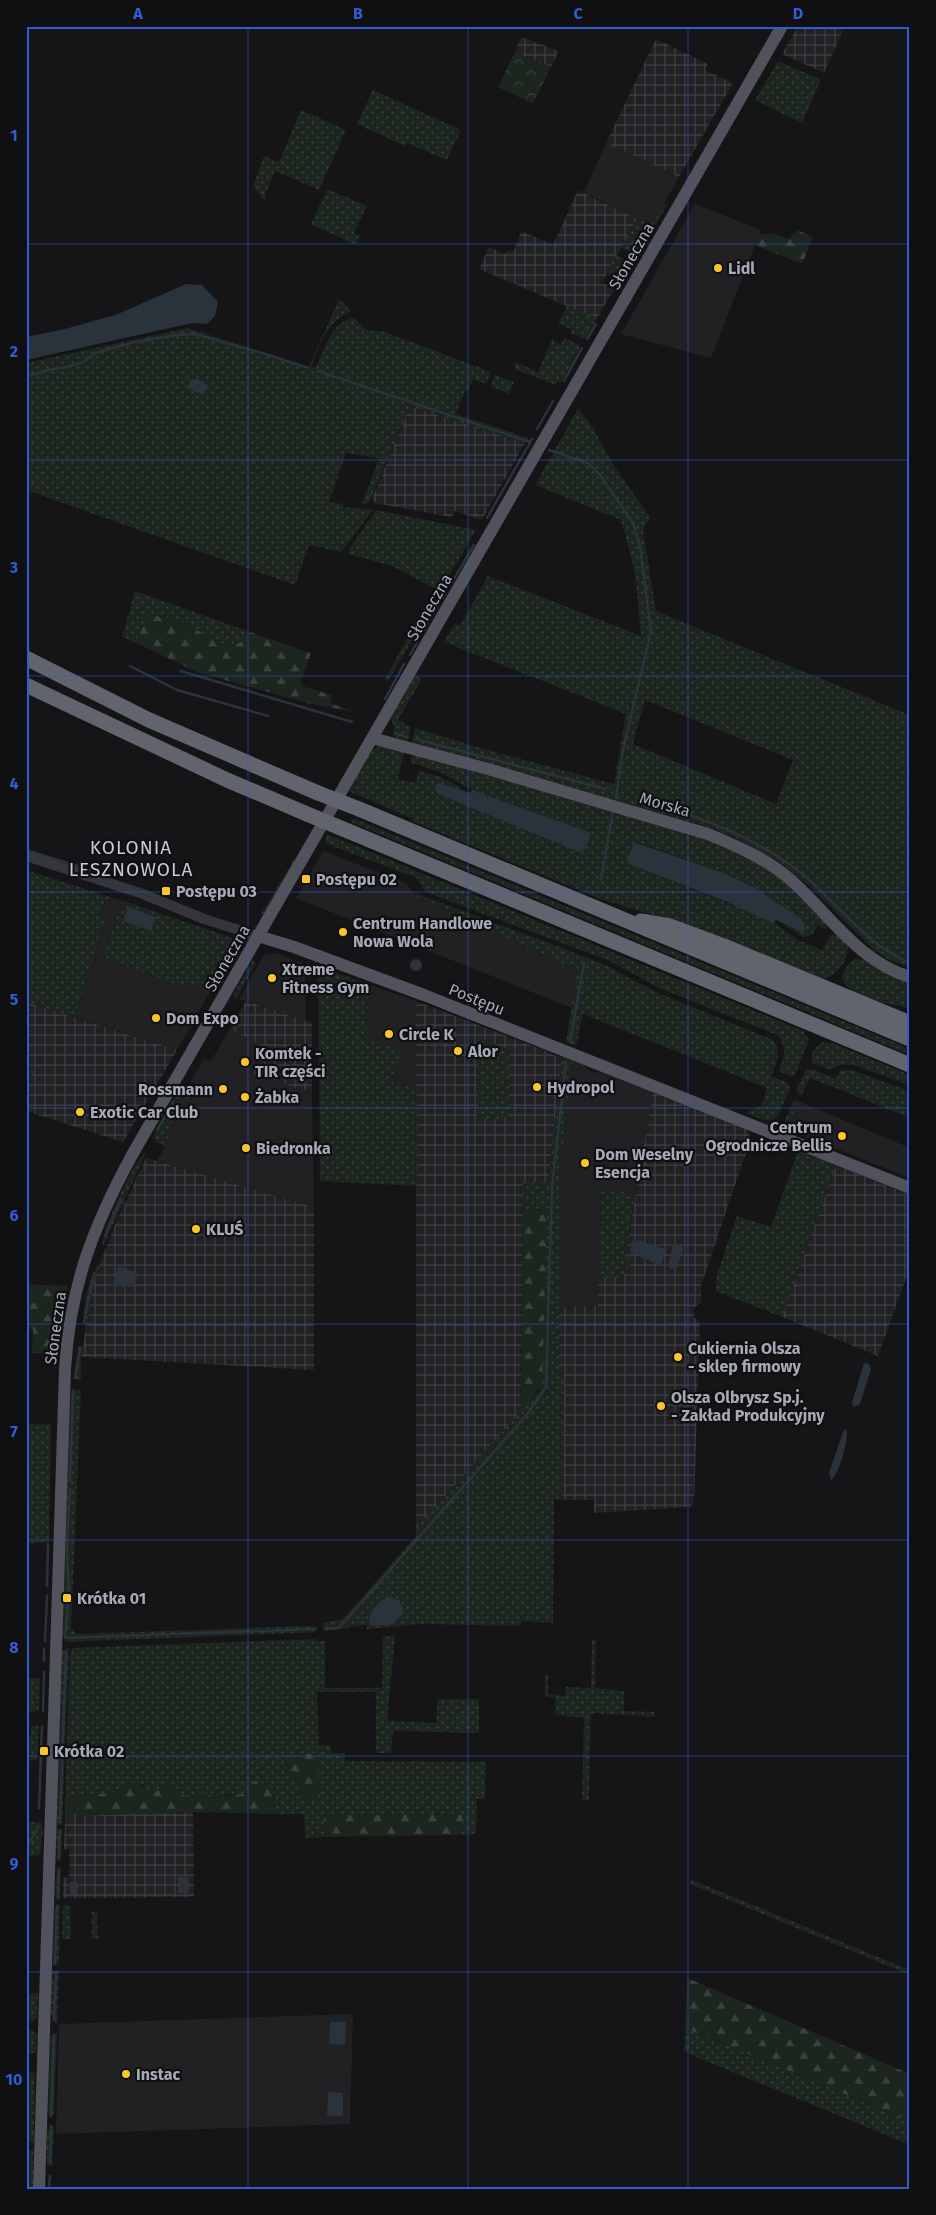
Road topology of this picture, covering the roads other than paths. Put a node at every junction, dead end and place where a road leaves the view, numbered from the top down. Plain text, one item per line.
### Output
1 (782, 26) edge
2 (26, 658) edge
3 (26, 685) edge
4 (372, 738) junction
5 (26, 856) edge
6 (610, 915) junction
7 (258, 936) junction
8 (910, 977) edge
9 (910, 1023) edge
10 (910, 1039) edge
11 (910, 1065) edge
12 (910, 1188) edge
13 (39, 2189) edge

1 - 4 main road, Słoneczna
2 - 6 highway, bridge
3 - 11 highway, bridge
4 - 7 main road, Słoneczna
4 - 8 main road, Morska
5 - 7 street, Postępu
6 - 9 highway
6 - 10 highway
7 - 12 main road, Postępu
7 - 13 main road, Słoneczna

